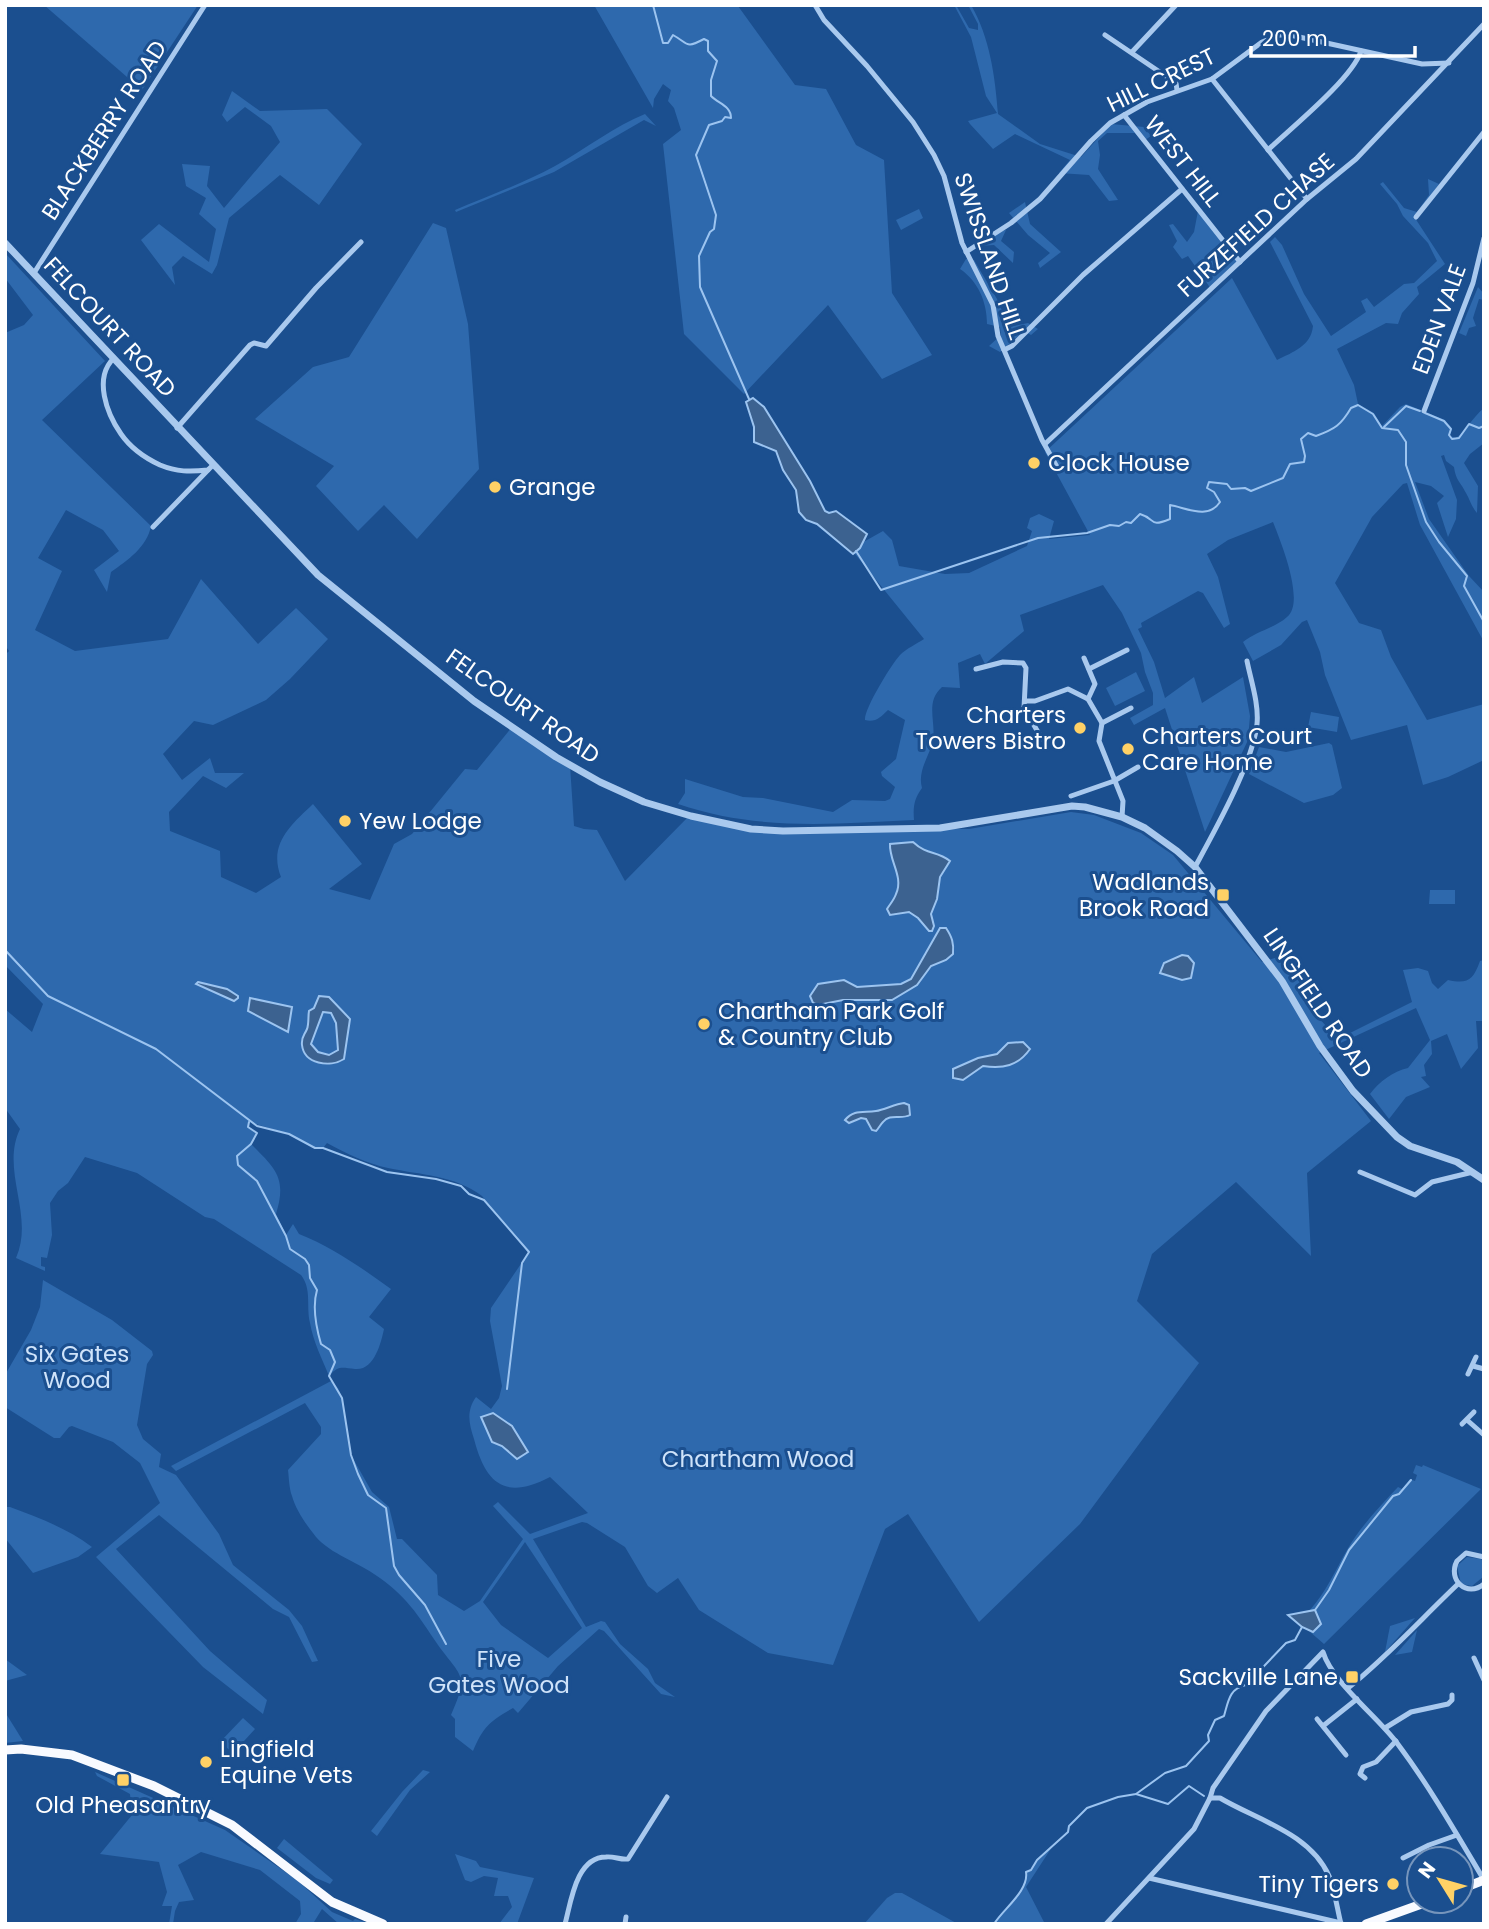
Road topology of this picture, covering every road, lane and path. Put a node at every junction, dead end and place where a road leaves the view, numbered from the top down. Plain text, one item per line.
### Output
1 (205, 5) edge
2 (815, 5) edge
3 (1175, 5) edge
4 (1484, 24) edge
5 (1105, 35) dead end
6 (1132, 51) junction
7 (1361, 51) junction
8 (1450, 63) junction
9 (1212, 79) junction
10 (1178, 90) junction
11 (1124, 115) junction
12 (1484, 132) edge
13 (1268, 150) junction
14 (1182, 189) junction
15 (1307, 199) junction
16 (1416, 218) dead end
17 (1484, 238) edge
18 (361, 242) dead end
19 (5, 243) edge
20 (966, 252) junction
21 (1240, 262) junction
22 (34, 273) junction
23 (1004, 350) junction
24 (114, 358) junction
25 (1424, 411) dead end
26 (177, 428) junction
27 (1045, 444) junction
28 (211, 467) junction
29 (1057, 467) dead end
30 (153, 527) dead end
31 (1127, 650) dead end
32 (1084, 658) dead end
33 (1247, 661) dead end
34 (976, 669) dead end
35 (1089, 669) junction
36 (1088, 699) junction
37 (1025, 701) junction
38 (1131, 708) dead end
39 (1102, 723) junction
40 (1042, 739) dead end
41 (1138, 767) dead end
42 (1114, 782) junction
43 (1071, 796) dead end
44 (1122, 817) junction
45 (1195, 867) junction
46 (1203, 878) joint
47 (1360, 1172) dead end
48 (1474, 1172) junction
49 (1484, 1180) edge
50 (1476, 1357) dead end
51 (1473, 1366) junction
52 (1484, 1369) edge
53 (1468, 1374) dead end
54 (1474, 1412) dead end
55 (1484, 1435) edge
56 (1484, 1557) edge
57 (1458, 1584) junction
58 (1484, 1584) edge
59 (1474, 1658) dead end
60 (1482, 1671) edge
61 (1484, 1680) edge
62 (1348, 1688) junction
63 (1452, 1695) dead end
64 (1357, 1699) junction
65 (1317, 1719) dead end
66 (1323, 1726) junction
67 (1385, 1728) junction
68 (1396, 1741) junction
69 (5, 1750) edge
70 (1346, 1755) dead end
71 (1365, 1778) dead end
72 (667, 1797) dead end
73 (1210, 1798) junction
74 (1457, 1835) junction
75 (1432, 1845) edge
76 (1149, 1878) junction
77 (1484, 1880) edge
78 (1405, 1910) edge
79 (1341, 1923) edge
80 (383, 1924) edge
81 (565, 1924) edge
82 (1106, 1924) edge
83 (1366, 1924) edge

1 - 22 street, BLACKBERRY ROAD
2 - 20 street, SWISSLAND HILL
3 - 6 street
4 - 8 street, FURZEFIELD CHASE
5 - 6 street
6 - 10 street
7 - 8 street, HILL CREST
7 - 9 street, HILL CREST
7 - 13 street
8 - 15 street, FURZEFIELD CHASE
9 - 10 street, HILL CREST
9 - 13 street
10 - 11 street, HILL CREST
11 - 14 street, WEST HILL
11 - 20 street, HILL CREST
12 - 16 street
13 - 15 street
14 - 21 street, WEST HILL
14 - 23 street
15 - 21 street, FURZEFIELD CHASE
17 - 25 street, EDEN VALE
18 - 26 street
19 - 22 street, FELCOURT ROAD
20 - 23 street, SWISSLAND HILL
21 - 27 street, FURZEFIELD CHASE
22 - 24 street, FELCOURT ROAD
23 - 27 street, SWISSLAND HILL
24 - 26 street, FELCOURT ROAD
24 - 28 street
26 - 28 street, FELCOURT ROAD
27 - 29 street, SWISSLAND HILL
28 - 30 street
28 - 44 street, FELCOURT ROAD
31 - 35 street
32 - 35 street
33 - 45 street
34 - 37 street
35 - 36 street
36 - 37 street
36 - 39 street
37 - 40 street
38 - 39 street
39 - 42 street
41 - 42 street
42 - 43 street
42 - 44 street
44 - 45 street, FELCOURT ROAD
45 - 46 street, FELCOURT ROAD
46 - 48 street, LINGFIELD ROAD
47 - 48 street
48 - 49 street, LINGFIELD ROAD
50 - 51 street
51 - 52 street
51 - 53 street
54 - 55 street
56 - 57 street
57 - 58 street
57 - 62 street
59 - 60 street
60 - 61 street
62 - 64 street
62 - 73 street
63 - 67 street
64 - 66 street
64 - 67 street
65 - 66 street
66 - 70 street
67 - 68 street
68 - 71 street
68 - 74 street
69 - 80 highway
72 - 81 street
73 - 76 street
73 - 79 street
74 - 75 street
74 - 77 street
76 - 79 street
76 - 82 street
78 - 83 highway

